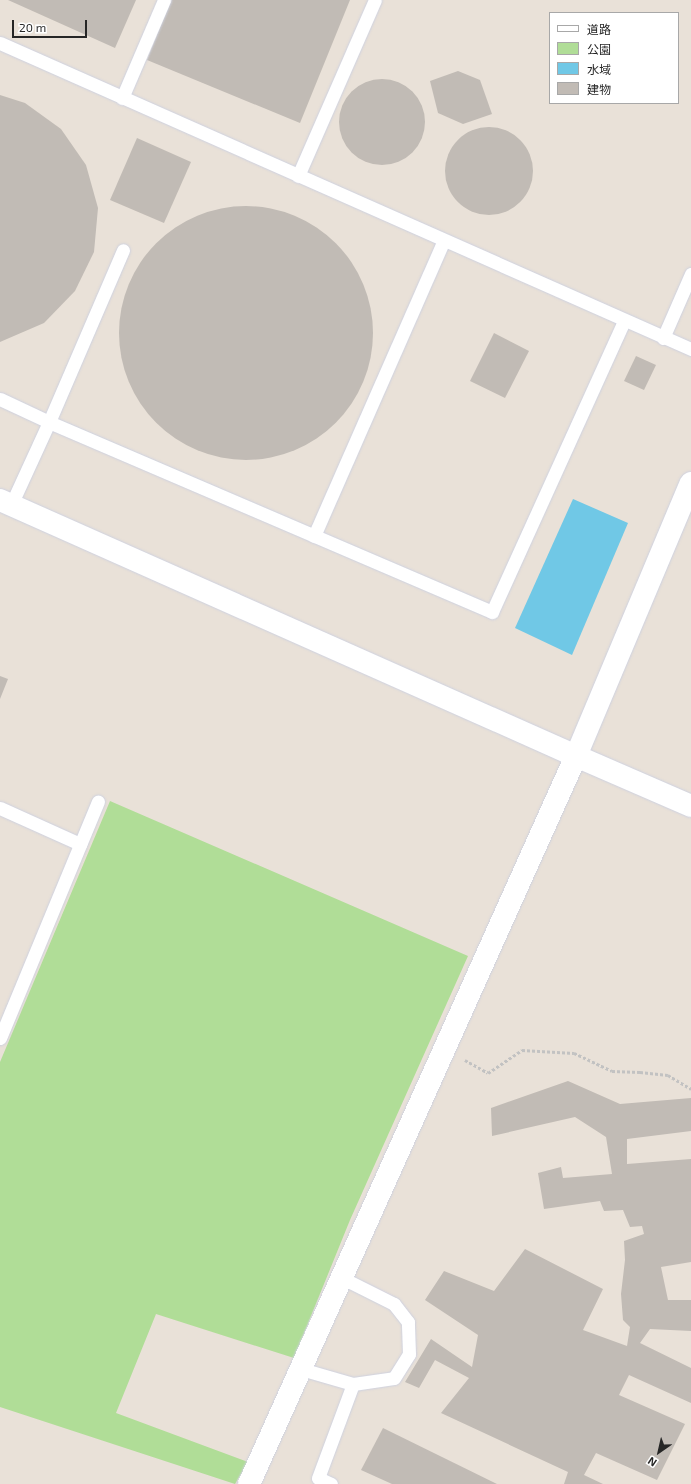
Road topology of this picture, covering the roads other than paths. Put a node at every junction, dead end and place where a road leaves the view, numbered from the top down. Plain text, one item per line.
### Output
1 (164, 0) edge
2 (375, 0) edge
3 (0, 43) edge
4 (122, 98) junction
5 (298, 176) junction
6 (444, 240) junction
7 (123, 250) dead end
8 (691, 274) edge
9 (624, 321) junction
10 (664, 338) junction
11 (691, 349) edge
12 (0, 399) edge
13 (49, 422) junction
14 (691, 483) edge
15 (5, 503) edge
16 (314, 536) junction
17 (576, 756) junction
18 (98, 801) dead end
19 (691, 806) edge
20 (0, 808) edge
21 (80, 844) junction
22 (0, 1038) edge
23 (342, 1278) junction
24 (301, 1369) junction
25 (353, 1384) junction
26 (249, 1484) edge
27 (331, 1484) edge

1 - 4 lane
2 - 5 lane
3 - 4 lane
4 - 5 lane
5 - 6 lane
6 - 9 lane
6 - 16 lane
7 - 13 lane
8 - 10 lane
9 - 10 lane
9 - 16 lane
10 - 11 lane
12 - 13 lane
13 - 15 lane
13 - 16 lane
14 - 17 street
15 - 17 street
17 - 19 street
17 - 23 street
18 - 21 lane
20 - 21 lane
21 - 22 lane
23 - 24 street
23 - 25 lane
24 - 25 lane
24 - 26 street
25 - 27 lane

